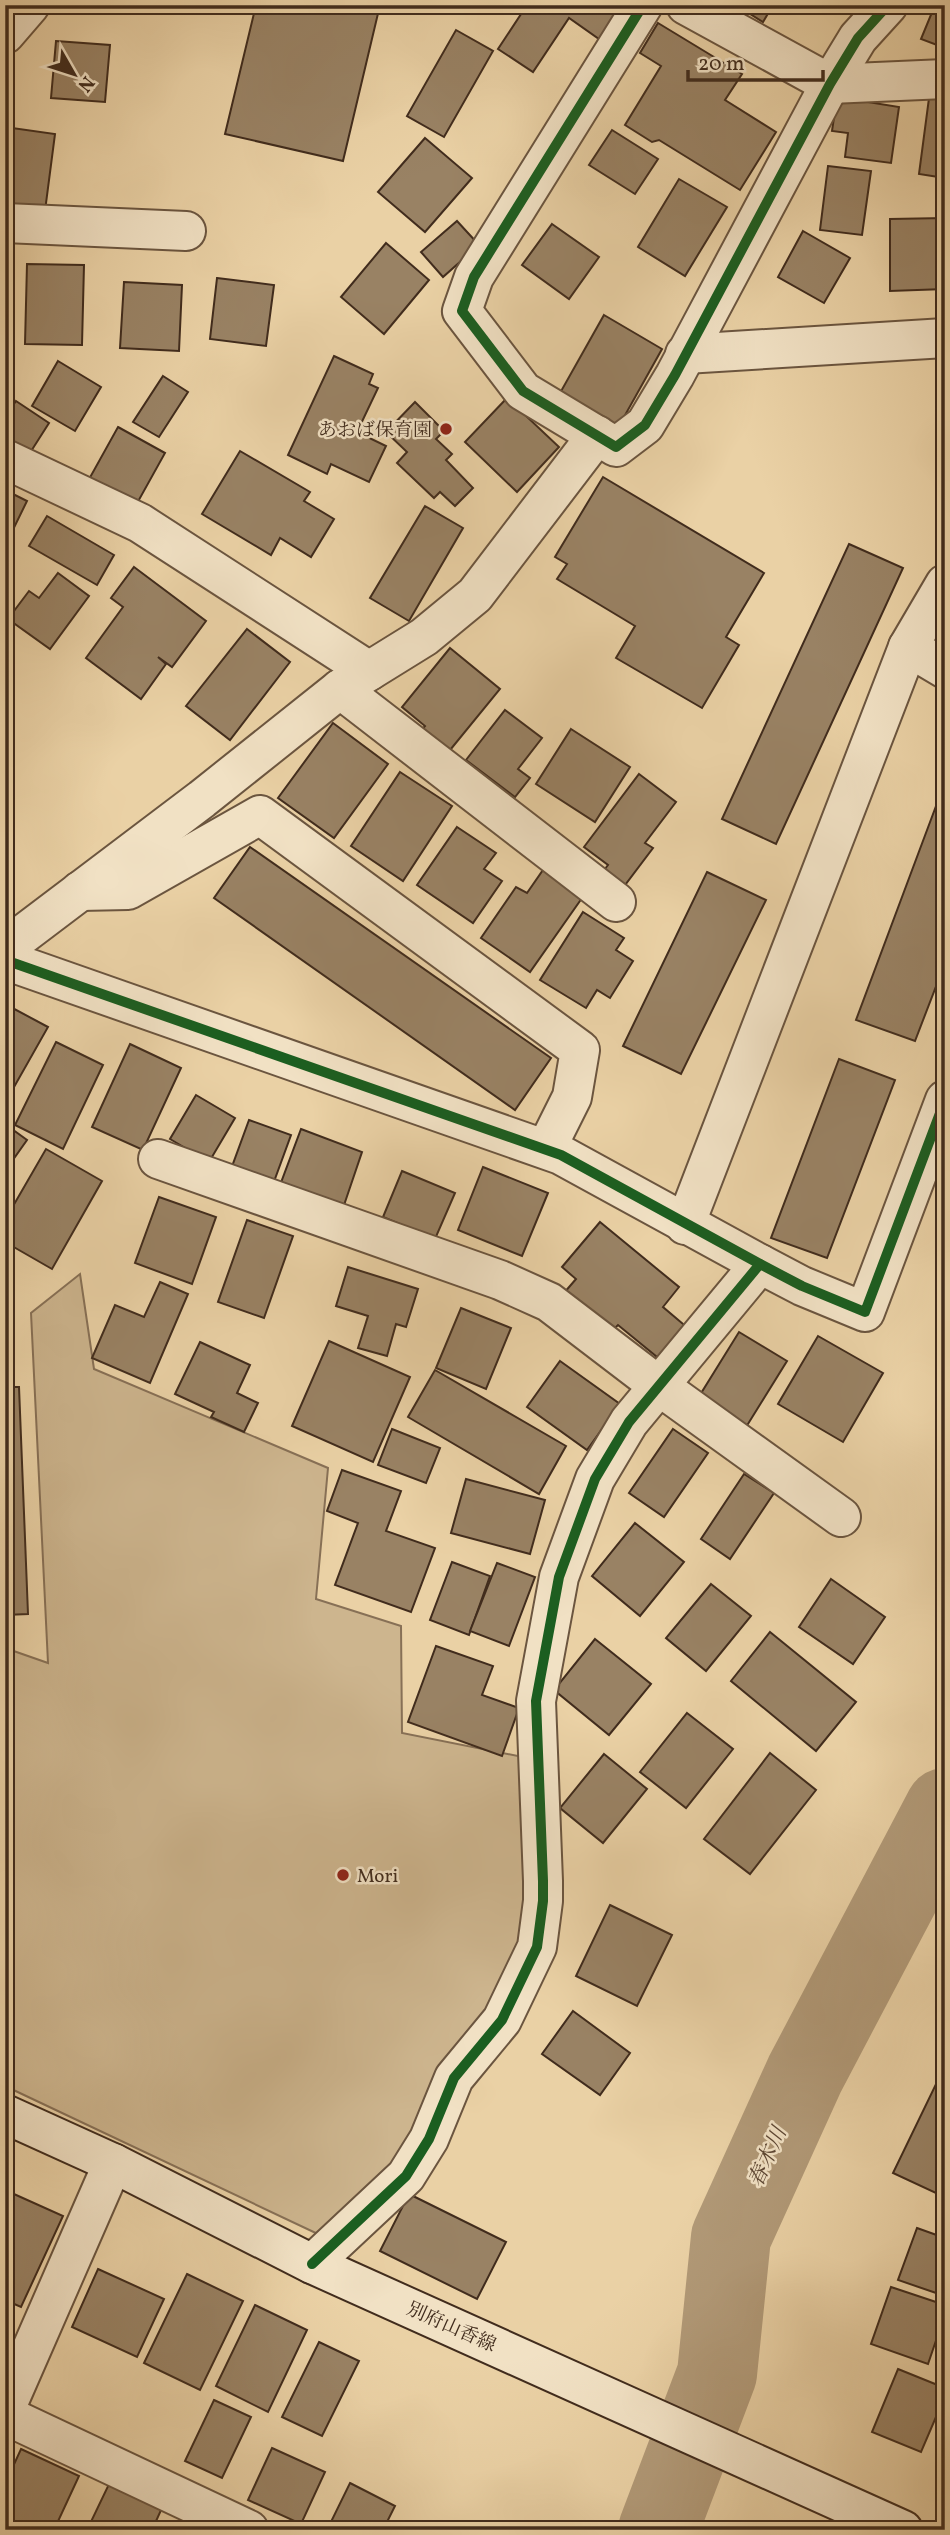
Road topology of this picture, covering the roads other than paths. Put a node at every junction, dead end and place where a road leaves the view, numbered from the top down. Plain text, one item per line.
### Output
1 (30, 5) edge
2 (643, 5) edge
3 (686, 5) edge
4 (888, 5) edge
5 (5, 34) edge
6 (945, 79) edge
7 (830, 84) junction
8 (5, 223) edge
9 (186, 231) dead end
10 (945, 338) edge
11 (685, 354) junction
12 (597, 435) junction
13 (5, 459) edge
14 (945, 583) edge
15 (908, 647) junction
16 (945, 669) edge
17 (355, 680) junction
18 (80, 891) junction
19 (616, 902) dead end
20 (5, 948) edge
21 (5, 960) edge
22 (945, 1100) edge
23 (546, 1149) junction
24 (158, 1159) dead end
25 (685, 1225) junction
26 (760, 1264) junction
27 (659, 1386) junction
28 (841, 1517) dead end
29 (5, 2114) edge
30 (113, 2163) junction
31 (312, 2264) junction
32 (5, 2412) edge
33 (249, 2530) edge
34 (903, 2530) edge

1 - 5 street
2 - 12 street
3 - 7 street
4 - 7 street
6 - 7 street
7 - 11 street
8 - 9 street
10 - 11 street
11 - 12 street
12 - 17 street
13 - 17 street
14 - 15 street
15 - 16 street
15 - 25 street
17 - 18 street
17 - 19 street
18 - 20 street
18 - 23 street
21 - 23 street
22 - 26 street
23 - 25 street
24 - 27 street
25 - 26 street
26 - 27 street
27 - 28 street
27 - 31 street
29 - 30 street, 別府山香線
30 - 31 street, 別府山香線
30 - 32 street
31 - 34 street, 別府山香線
32 - 33 street

